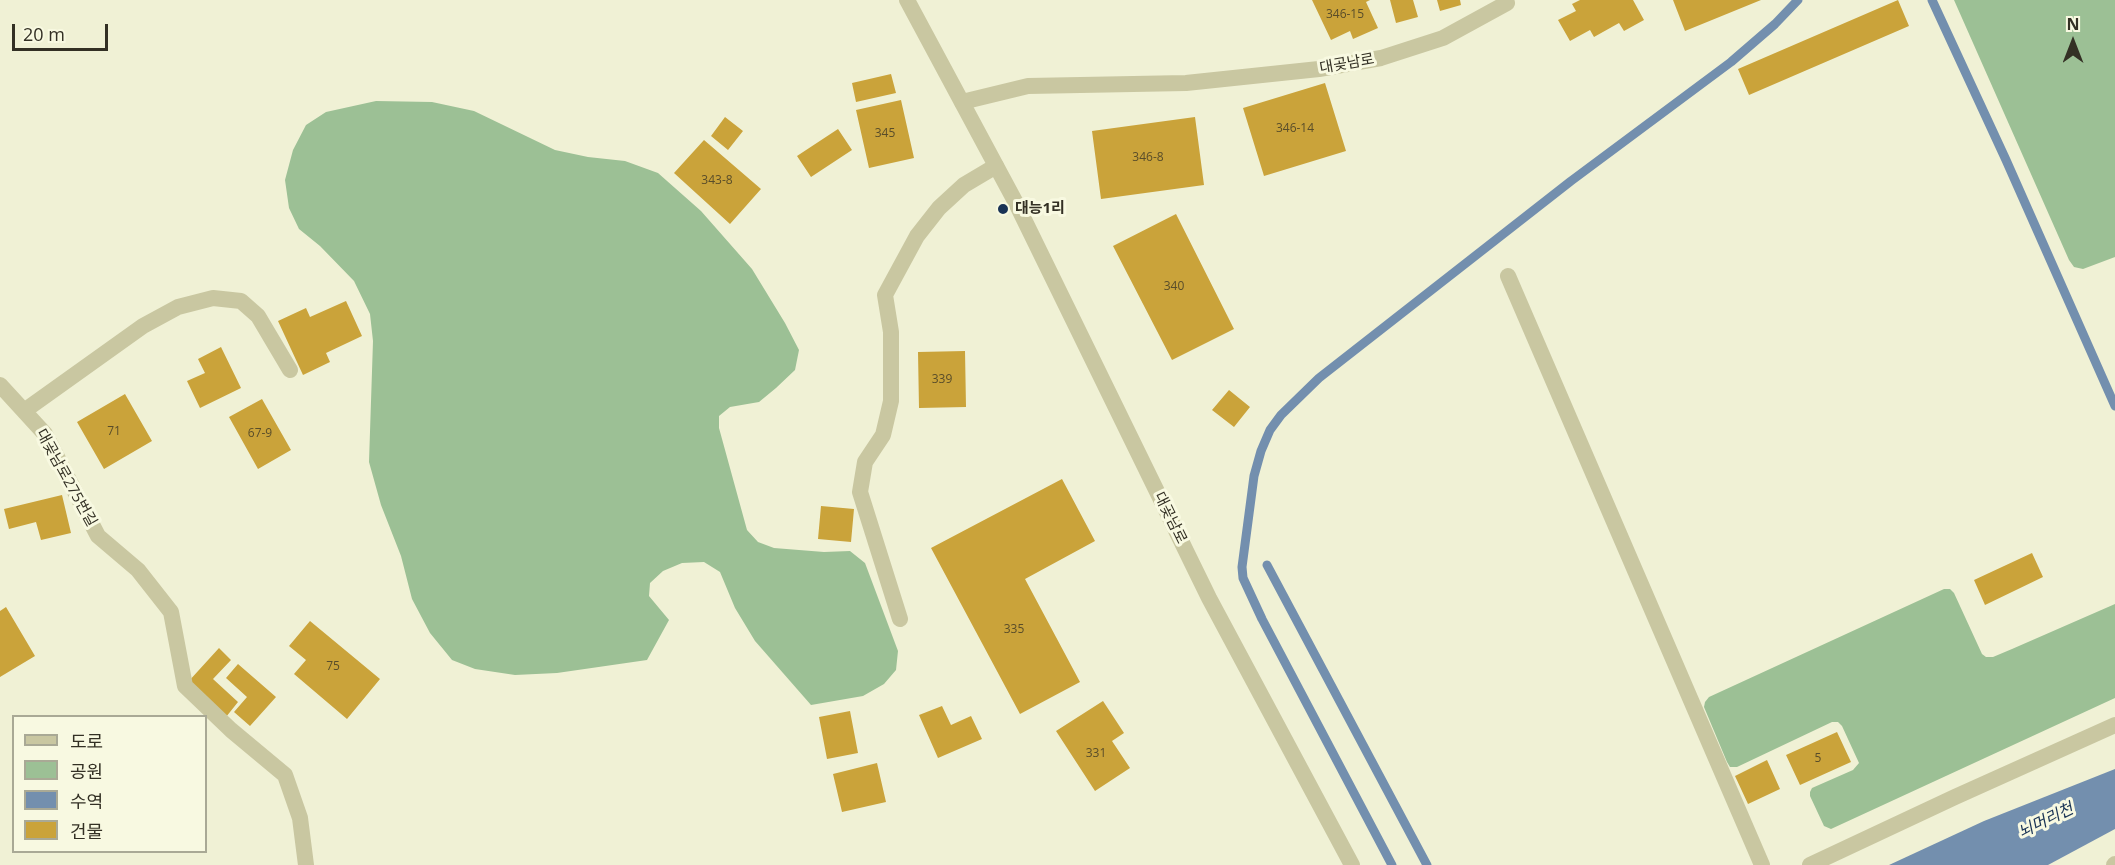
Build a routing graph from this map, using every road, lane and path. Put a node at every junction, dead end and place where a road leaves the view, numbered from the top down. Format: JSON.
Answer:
{"nodes":[{"id":1,"x":908,"y":0,"type":"edge"},
{"id":2,"x":1507,"y":3,"type":"dead end"},
{"id":3,"x":962,"y":102,"type":"junction"},
{"id":4,"x":996,"y":166,"type":"junction"},
{"id":5,"x":1508,"y":276,"type":"dead end"},
{"id":6,"x":290,"y":370,"type":"dead end"},
{"id":7,"x":0,"y":385,"type":"edge"},
{"id":8,"x":24,"y":411,"type":"junction"},
{"id":9,"x":900,"y":619,"type":"dead end"},
{"id":10,"x":2115,"y":725,"type":"edge"},
{"id":11,"x":306,"y":865,"type":"edge"},
{"id":12,"x":1352,"y":865,"type":"edge"},
{"id":13,"x":1762,"y":865,"type":"edge"},
{"id":14,"x":1810,"y":865,"type":"edge"}],
"edges":[{"from":1,"to":3,"type":"street","name":"대곶남로"},
{"from":2,"to":3,"type":"street","name":"대곶남로"},
{"from":3,"to":4,"type":"street","name":"대곶남로"},
{"from":4,"to":9,"type":"street"},
{"from":4,"to":12,"type":"street","name":"대곶남로"},
{"from":5,"to":13,"type":"street"},
{"from":6,"to":8,"type":"street"},
{"from":7,"to":8,"type":"street","name":"대곶남로275번길"},
{"from":8,"to":11,"type":"street","name":"대곶남로275번길"},
{"from":10,"to":14,"type":"street"}]}
